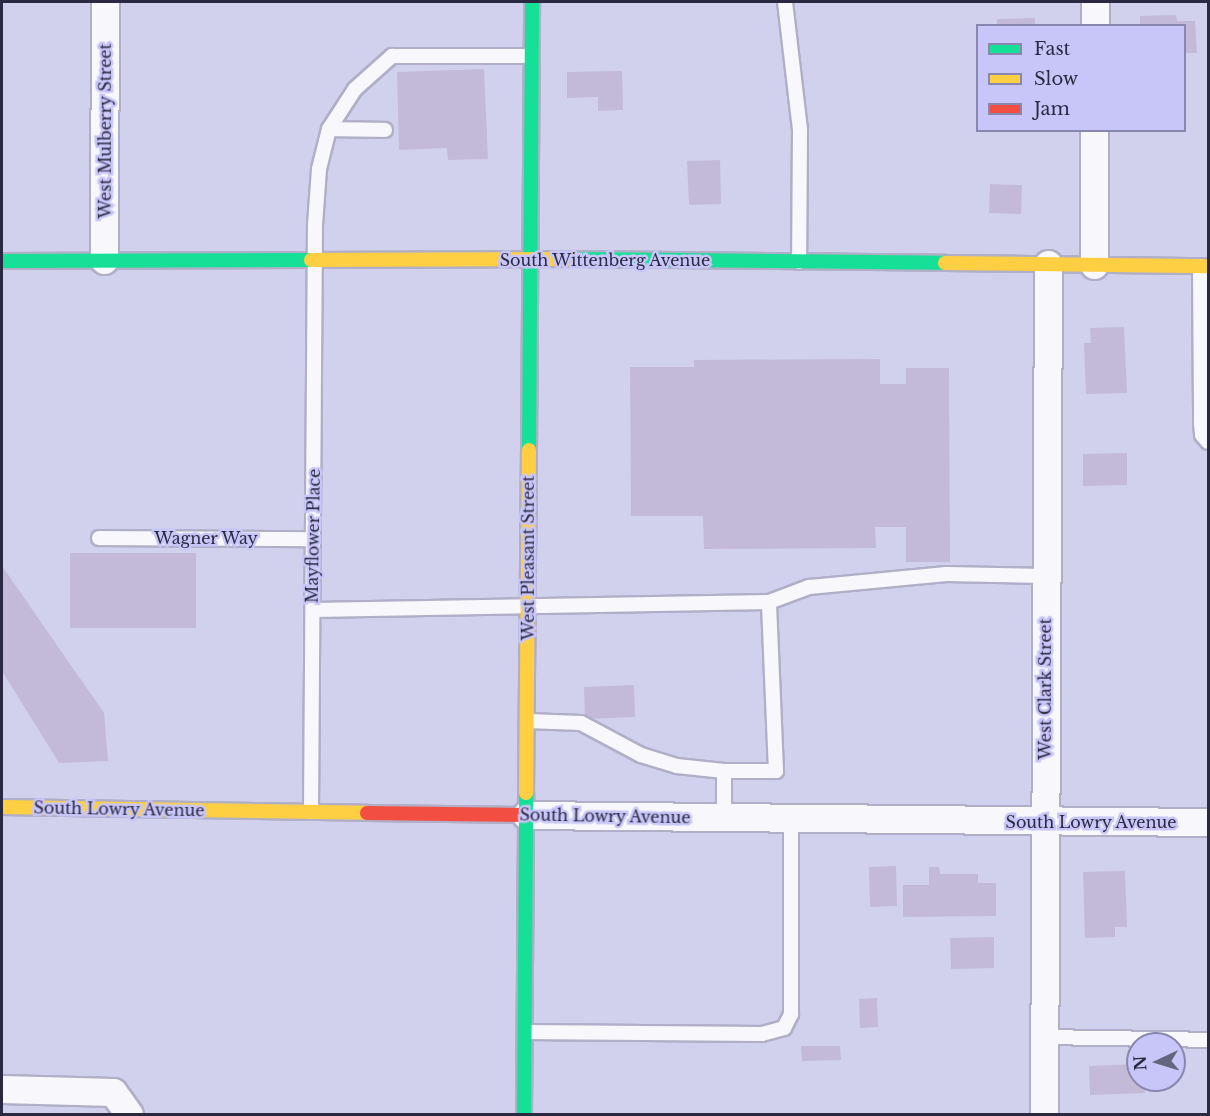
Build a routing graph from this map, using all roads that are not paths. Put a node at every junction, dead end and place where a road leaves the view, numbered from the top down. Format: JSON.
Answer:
{"nodes":[{"id":1,"x":105,"y":2,"type":"edge"},
{"id":2,"x":532,"y":2,"type":"edge"},
{"id":3,"x":785,"y":2,"type":"edge"},
{"id":4,"x":1095,"y":2,"type":"edge"},
{"id":5,"x":1095,"y":24,"type":"edge"},
{"id":6,"x":531,"y":56,"type":"junction"},
{"id":7,"x":329,"y":129,"type":"junction"},
{"id":8,"x":385,"y":130,"type":"dead end"},
{"id":9,"x":1094,"y":132,"type":"edge"},
{"id":10,"x":530,"y":259,"type":"junction"},
{"id":11,"x":104,"y":260,"type":"junction"},
{"id":12,"x":316,"y":260,"type":"junction"},
{"id":13,"x":2,"y":261,"type":"edge"},
{"id":14,"x":799,"y":262,"type":"junction"},
{"id":15,"x":1048,"y":264,"type":"junction"},
{"id":16,"x":1094,"y":265,"type":"junction"},
{"id":17,"x":1204,"y":266,"type":"edge"},
{"id":18,"x":1209,"y":442,"type":"edge"},
{"id":19,"x":99,"y":538,"type":"dead end"},
{"id":20,"x":314,"y":539,"type":"junction"},
{"id":21,"x":1046,"y":576,"type":"junction"},
{"id":22,"x":769,"y":602,"type":"junction"},
{"id":23,"x":528,"y":606,"type":"junction"},
{"id":24,"x":313,"y":610,"type":"junction"},
{"id":25,"x":527,"y":721,"type":"junction"},
{"id":26,"x":724,"y":771,"type":"junction"},
{"id":27,"x":2,"y":807,"type":"edge"},
{"id":28,"x":310,"y":812,"type":"junction"},
{"id":29,"x":526,"y":815,"type":"junction"},
{"id":30,"x":724,"y":818,"type":"junction"},
{"id":31,"x":791,"y":819,"type":"junction"},
{"id":32,"x":1044,"y":821,"type":"junction"},
{"id":33,"x":1209,"y":822,"type":"edge"},
{"id":34,"x":525,"y":1032,"type":"junction"},
{"id":35,"x":1044,"y":1037,"type":"junction"},
{"id":36,"x":1209,"y":1040,"type":"edge"},
{"id":37,"x":2,"y":1089,"type":"edge"},
{"id":38,"x":129,"y":1114,"type":"edge"},
{"id":39,"x":524,"y":1114,"type":"edge"},
{"id":40,"x":1044,"y":1114,"type":"edge"}],
"edges":[{"from":1,"to":11,"type":"street","name":"West Mulberry Street"},
{"from":2,"to":6,"type":"street","name":"West Pleasant Street"},
{"from":3,"to":14,"type":"lane"},
{"from":4,"to":5,"type":"street"},
{"from":6,"to":7,"type":"lane","name":"Mayflower Place"},
{"from":6,"to":10,"type":"street","name":"West Pleasant Street"},
{"from":7,"to":8,"type":"lane"},
{"from":7,"to":12,"type":"lane","name":"Mayflower Place"},
{"from":9,"to":16,"type":"street"},
{"from":10,"to":12,"type":"street","name":"South Wittenberg Avenue"},
{"from":10,"to":14,"type":"street","name":"South Wittenberg Avenue"},
{"from":10,"to":23,"type":"street","name":"West Pleasant Street"},
{"from":11,"to":12,"type":"street","name":"South Wittenberg Avenue"},
{"from":11,"to":13,"type":"street","name":"South Wittenberg Avenue"},
{"from":12,"to":20,"type":"lane","name":"Mayflower Place"},
{"from":14,"to":15,"type":"street","name":"South Wittenberg Avenue"},
{"from":15,"to":16,"type":"street","name":"South Wittenberg Avenue"},
{"from":15,"to":21,"type":"street","name":"West Clark Street"},
{"from":16,"to":17,"type":"street","name":"South Wittenberg Avenue"},
{"from":17,"to":18,"type":"lane"},
{"from":19,"to":20,"type":"lane","name":"Wagner Way"},
{"from":20,"to":24,"type":"lane","name":"Mayflower Place"},
{"from":21,"to":22,"type":"lane"},
{"from":21,"to":32,"type":"street","name":"West Clark Street"},
{"from":22,"to":23,"type":"lane"},
{"from":22,"to":26,"type":"lane"},
{"from":23,"to":24,"type":"lane"},
{"from":23,"to":25,"type":"street","name":"West Pleasant Street"},
{"from":24,"to":28,"type":"lane","name":"Mayflower Place"},
{"from":25,"to":26,"type":"lane"},
{"from":25,"to":29,"type":"street","name":"West Pleasant Street"},
{"from":26,"to":30,"type":"lane"},
{"from":27,"to":28,"type":"street","name":"South Lowry Avenue"},
{"from":28,"to":29,"type":"street","name":"South Lowry Avenue"},
{"from":29,"to":30,"type":"street","name":"South Lowry Avenue"},
{"from":29,"to":34,"type":"street","name":"West Pleasant Street"},
{"from":30,"to":31,"type":"street","name":"South Lowry Avenue"},
{"from":31,"to":32,"type":"street","name":"South Lowry Avenue"},
{"from":31,"to":34,"type":"lane"},
{"from":32,"to":33,"type":"street","name":"South Lowry Avenue"},
{"from":32,"to":35,"type":"street","name":"West Clark Street"},
{"from":34,"to":39,"type":"street","name":"West Pleasant Street"},
{"from":35,"to":36,"type":"lane"},
{"from":35,"to":40,"type":"street","name":"West Clark Street"},
{"from":37,"to":38,"type":"street"}]}
